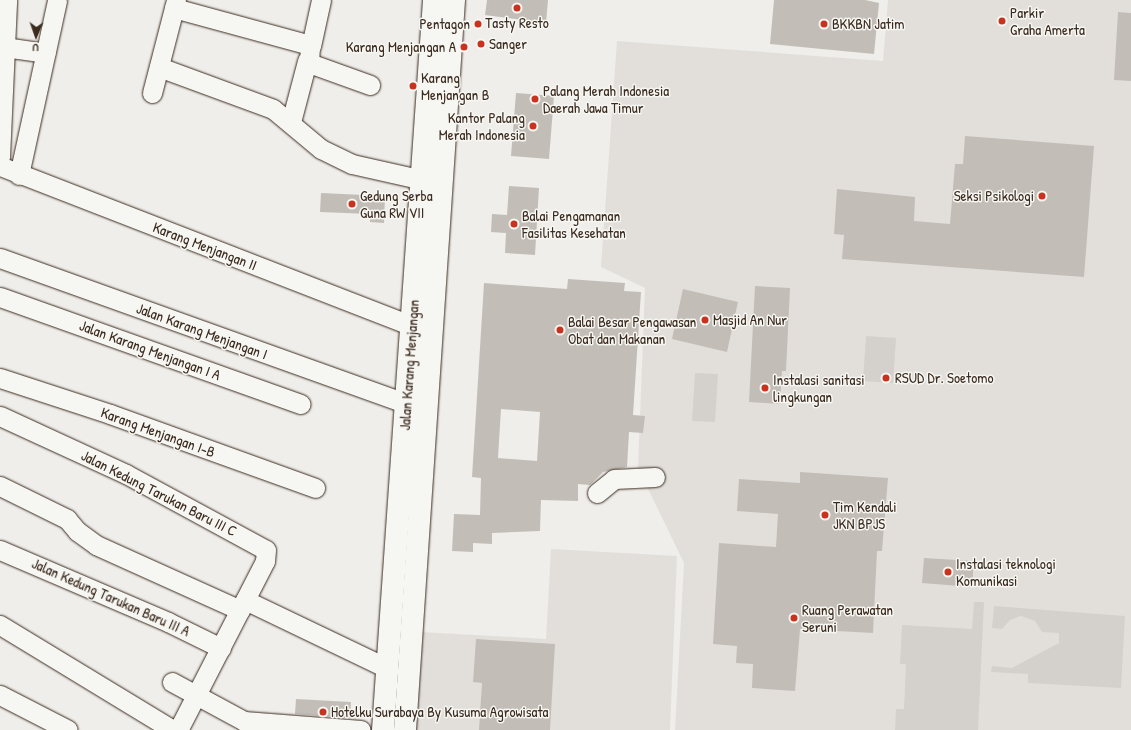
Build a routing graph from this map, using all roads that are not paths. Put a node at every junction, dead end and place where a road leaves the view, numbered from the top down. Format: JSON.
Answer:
{"nodes":[{"id":1,"x":7,"y":0,"type":"edge"},
{"id":2,"x":57,"y":0,"type":"edge"},
{"id":3,"x":321,"y":0,"type":"edge"},
{"id":4,"x":434,"y":0,"type":"edge"},
{"id":5,"x":454,"y":0,"type":"edge"},
{"id":6,"x":175,"y":4,"type":"edge"},
{"id":7,"x":4,"y":47,"type":"junction"},
{"id":8,"x":46,"y":53,"type":"junction"},
{"id":9,"x":309,"y":54,"type":"junction"},
{"id":10,"x":159,"y":67,"type":"junction"},
{"id":11,"x":370,"y":85,"type":"dead end"},
{"id":12,"x":152,"y":93,"type":"dead end"},
{"id":13,"x":290,"y":122,"type":"junction"},
{"id":14,"x":0,"y":157,"type":"edge"},
{"id":15,"x":0,"y":166,"type":"edge"},
{"id":16,"x":20,"y":175,"type":"junction"},
{"id":17,"x":423,"y":180,"type":"junction"},
{"id":18,"x":0,"y":258,"type":"edge"},
{"id":19,"x":426,"y":272,"type":"junction"},
{"id":20,"x":0,"y":297,"type":"edge"},
{"id":21,"x":410,"y":324,"type":"junction"},
{"id":22,"x":0,"y":378,"type":"edge"},
{"id":23,"x":405,"y":403,"type":"junction"},
{"id":24,"x":300,"y":404,"type":"dead end"},
{"id":25,"x":0,"y":416,"type":"edge"},
{"id":26,"x":655,"y":477,"type":"dead end"},
{"id":27,"x":0,"y":486,"type":"edge"},
{"id":28,"x":315,"y":488,"type":"dead end"},
{"id":29,"x":597,"y":493,"type":"dead end"},
{"id":30,"x":0,"y":550,"type":"edge"},
{"id":31,"x":242,"y":605,"type":"junction"},
{"id":32,"x":0,"y":625,"type":"edge"},
{"id":33,"x":221,"y":648,"type":"junction"},
{"id":34,"x":387,"y":668,"type":"junction"},
{"id":35,"x":172,"y":682,"type":"dead end"},
{"id":36,"x":0,"y":694,"type":"edge"},
{"id":37,"x":195,"y":697,"type":"junction"},
{"id":38,"x":242,"y":726,"type":"edge"},
{"id":39,"x":68,"y":730,"type":"edge"},
{"id":40,"x":173,"y":730,"type":"edge"},
{"id":41,"x":178,"y":730,"type":"edge"},
{"id":42,"x":361,"y":730,"type":"edge"},
{"id":43,"x":383,"y":730,"type":"edge"},
{"id":44,"x":405,"y":730,"type":"edge"}],
"edges":[{"from":1,"to":7,"type":"street"},
{"from":2,"to":8,"type":"street"},
{"from":3,"to":9,"type":"street"},
{"from":4,"to":17,"type":"main road","name":"Jalan Karang Menjangan"},
{"from":5,"to":19,"type":"main road","name":"Jalan Karang Menjangan"},
{"from":6,"to":9,"type":"street"},
{"from":6,"to":10,"type":"street"},
{"from":7,"to":8,"type":"street"},
{"from":7,"to":14,"type":"street"},
{"from":8,"to":16,"type":"street"},
{"from":9,"to":11,"type":"street"},
{"from":9,"to":13,"type":"street"},
{"from":10,"to":12,"type":"street"},
{"from":10,"to":13,"type":"street"},
{"from":13,"to":17,"type":"street"},
{"from":15,"to":16,"type":"street","name":"Karang Menjangan II"},
{"from":16,"to":21,"type":"street","name":"Karang Menjangan II"},
{"from":17,"to":19,"type":"main road","name":"Jalan Karang Menjangan"},
{"from":18,"to":23,"type":"street","name":"Jalan Karang Menjangan I"},
{"from":19,"to":21,"type":"main road","name":"Jalan Karang Menjangan"},
{"from":19,"to":44,"type":"main road","name":"Jalan Karang Menjangan"},
{"from":20,"to":24,"type":"street","name":"Jalan Karang Menjangan I A"},
{"from":21,"to":23,"type":"main road","name":"Jalan Karang Menjangan"},
{"from":22,"to":28,"type":"street","name":"Karang Menjangan I-B"},
{"from":23,"to":34,"type":"main road","name":"Jalan Karang Menjangan"},
{"from":25,"to":31,"type":"street","name":"Jalan Kedung Tarukan Baru III C"},
{"from":26,"to":29,"type":"street"},
{"from":27,"to":31,"type":"street"},
{"from":30,"to":33,"type":"street","name":"Jalan Kedung Tarukan Baru III A"},
{"from":31,"to":33,"type":"street"},
{"from":31,"to":34,"type":"street"},
{"from":32,"to":40,"type":"street"},
{"from":33,"to":37,"type":"street"},
{"from":34,"to":43,"type":"main road","name":"Jalan Karang Menjangan"},
{"from":35,"to":37,"type":"street"},
{"from":36,"to":39,"type":"street"},
{"from":37,"to":38,"type":"street"},
{"from":37,"to":41,"type":"street"},
{"from":38,"to":42,"type":"street"}]}
